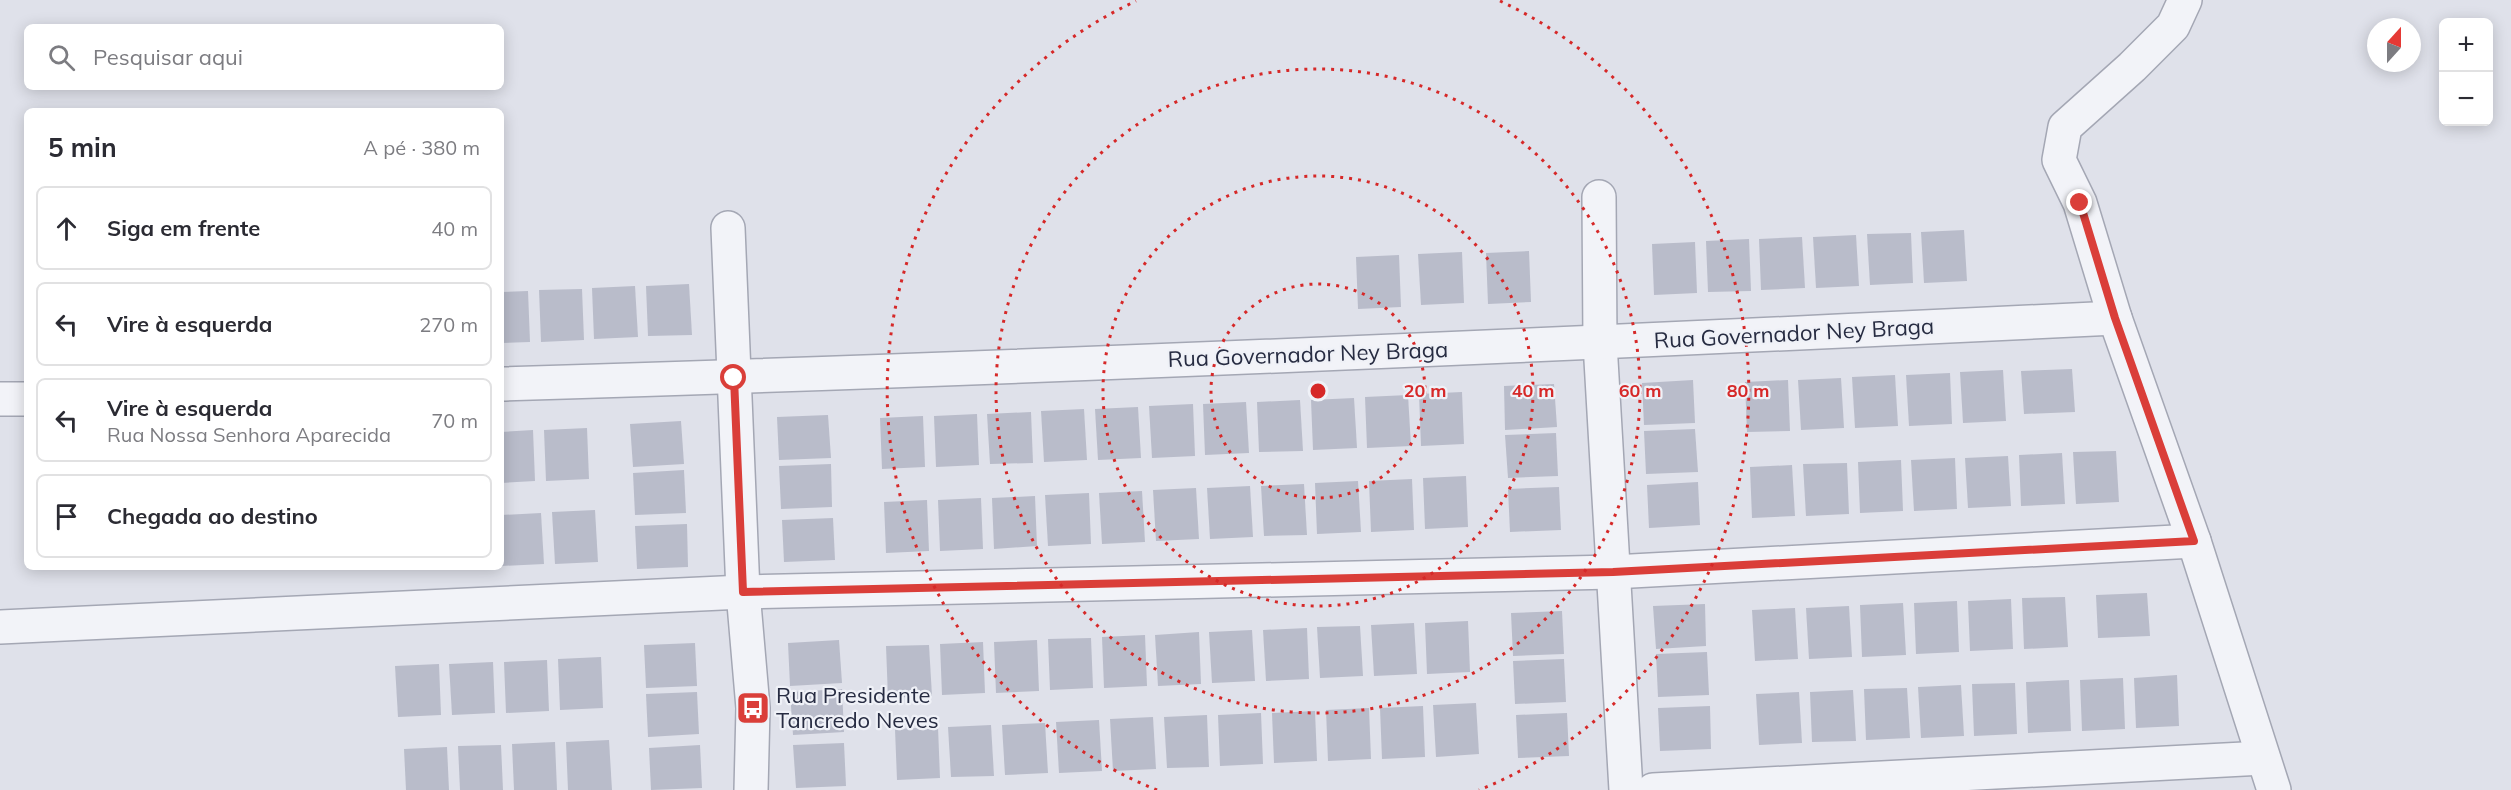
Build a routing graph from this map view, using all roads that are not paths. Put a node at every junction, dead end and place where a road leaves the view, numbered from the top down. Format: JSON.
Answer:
{"nodes":[{"id":1,"x":2185,"y":0,"type":"edge"},
{"id":2,"x":1599,"y":197,"type":"dead end"},
{"id":3,"x":728,"y":228,"type":"dead end"},
{"id":4,"x":2115,"y":318,"type":"junction"},
{"id":5,"x":1600,"y":343,"type":"junction"},
{"id":6,"x":734,"y":378,"type":"junction"},
{"id":7,"x":504,"y":384,"type":"edge"},
{"id":8,"x":0,"y":399,"type":"edge"},
{"id":9,"x":24,"y":399,"type":"edge"},
{"id":10,"x":2194,"y":541,"type":"junction"},
{"id":11,"x":1613,"y":572,"type":"junction"},
{"id":12,"x":743,"y":592,"type":"junction"},
{"id":13,"x":0,"y":627,"type":"edge"},
{"id":14,"x":2263,"y":758,"type":"junction"},
{"id":15,"x":751,"y":790,"type":"edge"},
{"id":16,"x":1626,"y":790,"type":"edge"},
{"id":17,"x":1653,"y":790,"type":"edge"},
{"id":18,"x":2274,"y":790,"type":"edge"}],
"edges":[{"from":1,"to":4,"type":"street"},
{"from":2,"to":5,"type":"street"},
{"from":3,"to":6,"type":"street"},
{"from":4,"to":5,"type":"street","name":"Rua Governador Ney Braga"},
{"from":4,"to":10,"type":"street"},
{"from":5,"to":6,"type":"street","name":"Rua Governador Ney Braga"},
{"from":5,"to":11,"type":"street"},
{"from":6,"to":7,"type":"street","name":"Rua Governador Ney Braga"},
{"from":6,"to":12,"type":"street"},
{"from":8,"to":9,"type":"street"},
{"from":10,"to":11,"type":"street"},
{"from":10,"to":14,"type":"street"},
{"from":11,"to":12,"type":"street"},
{"from":11,"to":16,"type":"street"},
{"from":12,"to":13,"type":"street"},
{"from":12,"to":15,"type":"street"},
{"from":14,"to":17,"type":"street"},
{"from":14,"to":18,"type":"street"}]}
